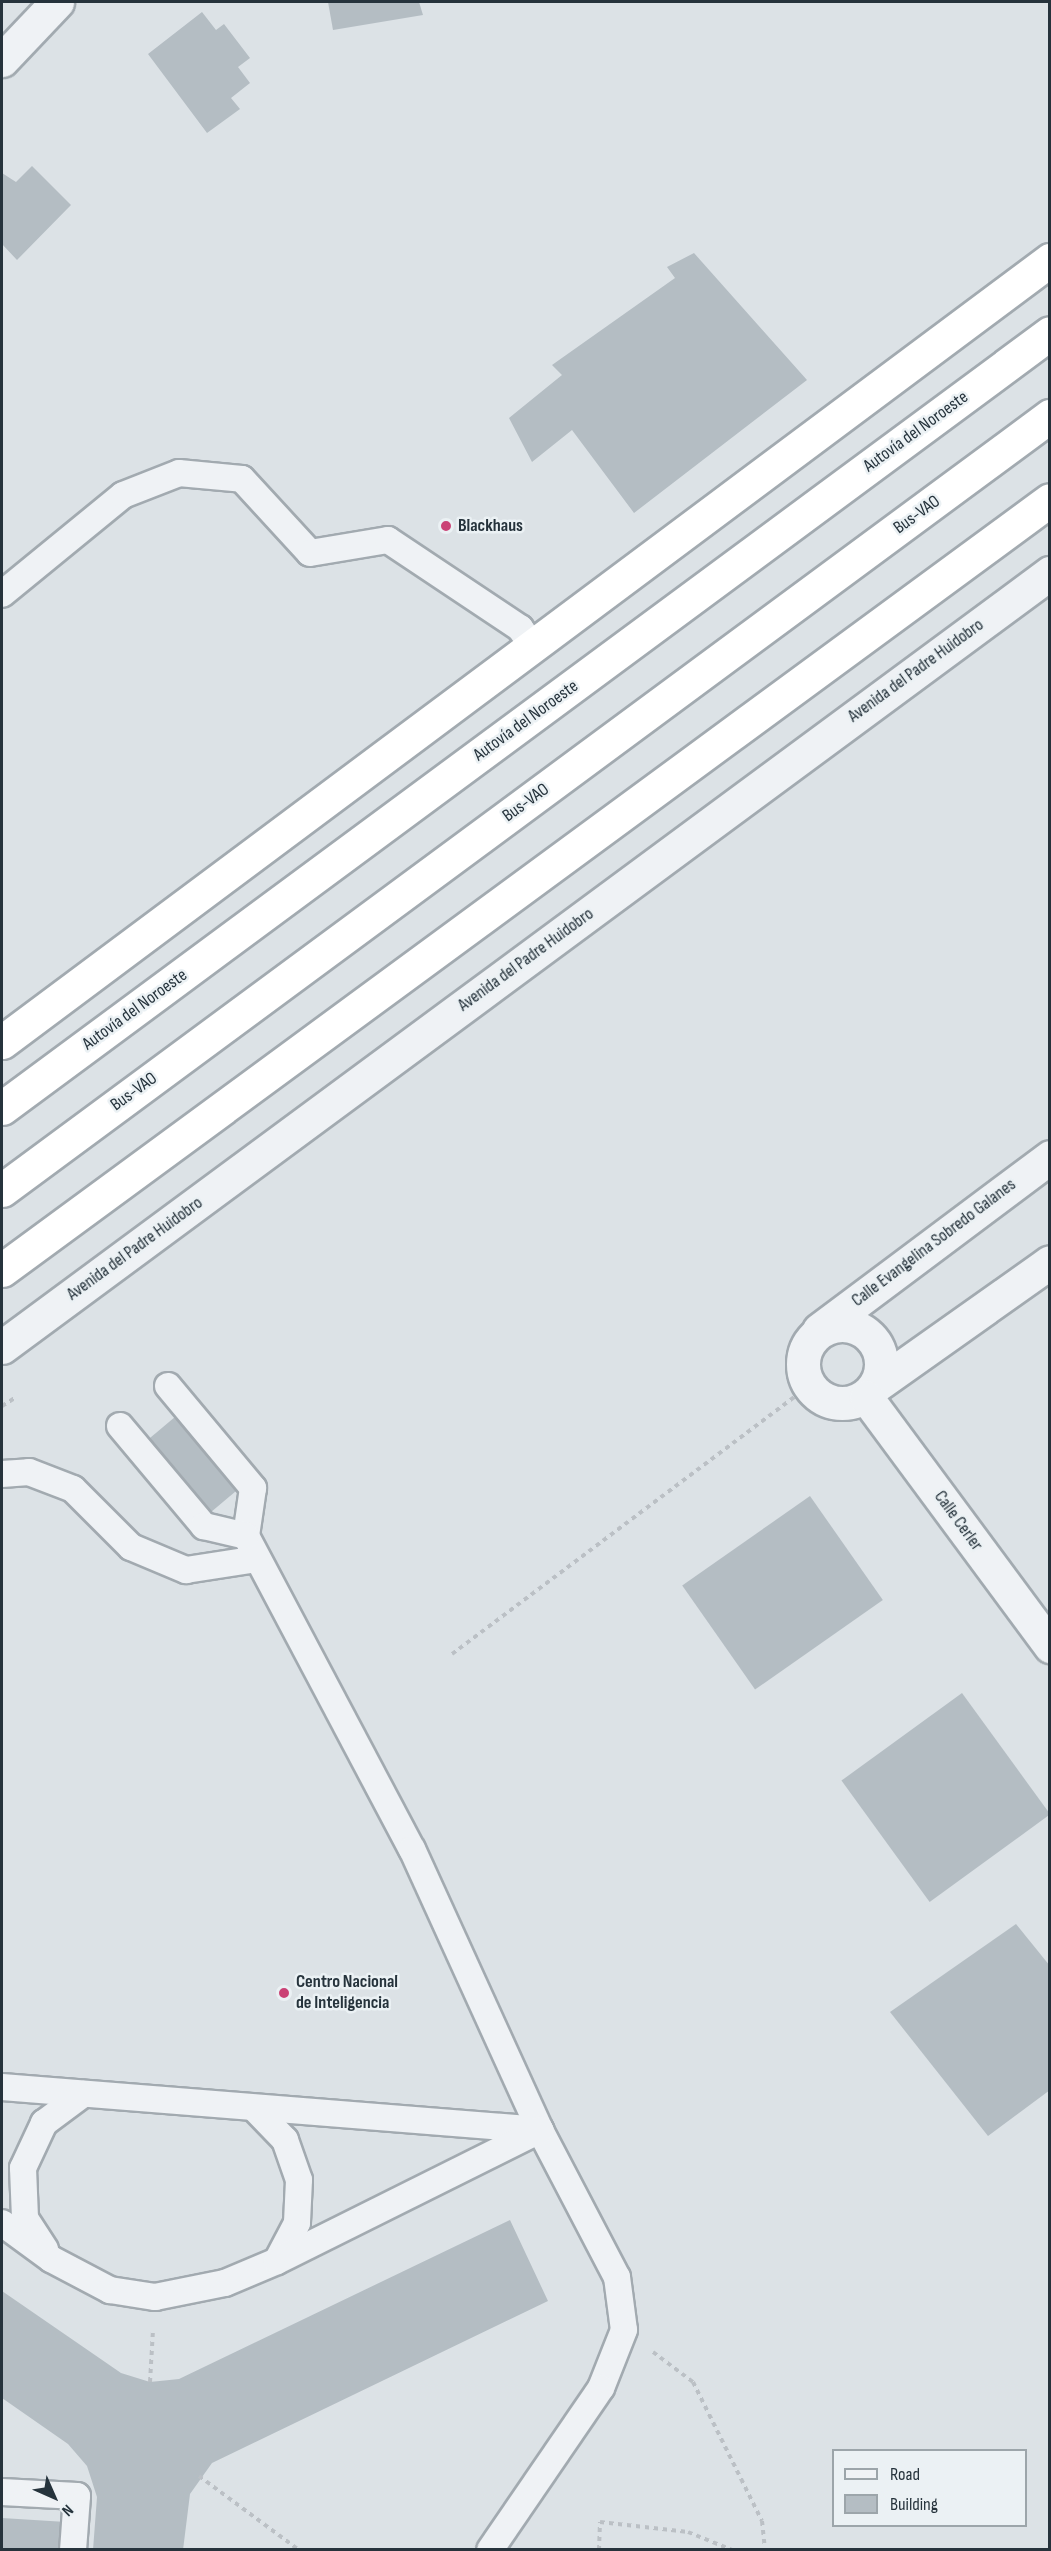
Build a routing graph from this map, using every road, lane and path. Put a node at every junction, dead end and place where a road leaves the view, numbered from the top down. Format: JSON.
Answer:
{"nodes":[{"id":1,"x":57,"y":2,"type":"edge"},
{"id":2,"x":2,"y":60,"type":"edge"},
{"id":3,"x":1050,"y":260,"type":"edge"},
{"id":4,"x":1050,"y":333,"type":"edge"},
{"id":5,"x":1050,"y":416,"type":"edge"},
{"id":6,"x":1050,"y":500,"type":"edge"},
{"id":7,"x":1050,"y":573,"type":"edge"},
{"id":8,"x":2,"y":594,"type":"edge"},
{"id":9,"x":532,"y":645,"type":"junction"},
{"id":10,"x":2,"y":1042,"type":"edge"},
{"id":11,"x":2,"y":1108,"type":"edge"},
{"id":12,"x":1050,"y":1157,"type":"edge"},
{"id":13,"x":2,"y":1190,"type":"edge"},
{"id":14,"x":1050,"y":1262,"type":"edge"},
{"id":15,"x":2,"y":1270,"type":"edge"},
{"id":16,"x":819,"y":1330,"type":"junction"},
{"id":17,"x":2,"y":1347,"type":"edge"},
{"id":18,"x":168,"y":1386,"type":"dead end"},
{"id":19,"x":807,"y":1387,"type":"junction"},
{"id":20,"x":870,"y":1391,"type":"junction"},
{"id":21,"x":15,"y":1398,"type":"dead end"},
{"id":22,"x":2,"y":1406,"type":"edge"},
{"id":23,"x":120,"y":1426,"type":"dead end"},
{"id":24,"x":2,"y":1474,"type":"edge"},
{"id":25,"x":246,"y":1536,"type":"junction"},
{"id":26,"x":257,"y":1559,"type":"junction"},
{"id":27,"x":1050,"y":1646,"type":"edge"},
{"id":28,"x":452,"y":1654,"type":"dead end"},
{"id":29,"x":2,"y":2087,"type":"edge"},
{"id":30,"x":83,"y":2094,"type":"junction"},
{"id":31,"x":255,"y":2109,"type":"junction"},
{"id":32,"x":540,"y":2130,"type":"junction"},
{"id":33,"x":2,"y":2223,"type":"edge"},
{"id":34,"x":51,"y":2259,"type":"junction"},
{"id":35,"x":277,"y":2261,"type":"junction"},
{"id":36,"x":624,"y":2330,"type":"junction"},
{"id":37,"x":152,"y":2337,"type":"dead end"},
{"id":38,"x":150,"y":2382,"type":"dead end"},
{"id":39,"x":200,"y":2476,"type":"dead end"},
{"id":40,"x":2,"y":2492,"type":"edge"},
{"id":41,"x":73,"y":2550,"type":"edge"},
{"id":42,"x":299,"y":2550,"type":"edge"},
{"id":43,"x":490,"y":2550,"type":"edge"},
{"id":44,"x":599,"y":2550,"type":"edge"},
{"id":45,"x":732,"y":2550,"type":"edge"},
{"id":46,"x":765,"y":2550,"type":"edge"}],
"edges":[{"from":1,"to":2,"type":"street"},
{"from":3,"to":9,"type":"highway"},
{"from":4,"to":11,"type":"highway","name":"Autovía del Noroeste"},
{"from":5,"to":13,"type":"highway","name":"Bus-VAO"},
{"from":6,"to":15,"type":"highway"},
{"from":7,"to":17,"type":"street","name":"Avenida del Padre Huidobro"},
{"from":8,"to":9,"type":"lane"},
{"from":9,"to":10,"type":"highway"},
{"from":12,"to":16,"type":"street","name":"Calle Evangelina Sobredo Galanes"},
{"from":14,"to":20,"type":"street"},
{"from":16,"to":19,"type":"street"},
{"from":16,"to":20,"type":"street"},
{"from":18,"to":25,"type":"lane"},
{"from":19,"to":20,"type":"street"},
{"from":19,"to":28,"type":"path"},
{"from":20,"to":27,"type":"street","name":"Calle Cerler"},
{"from":21,"to":22,"type":"path"},
{"from":23,"to":25,"type":"lane"},
{"from":24,"to":26,"type":"lane"},
{"from":25,"to":26,"type":"lane"},
{"from":26,"to":32,"type":"lane"},
{"from":29,"to":30,"type":"lane"},
{"from":30,"to":31,"type":"lane"},
{"from":30,"to":34,"type":"lane"},
{"from":31,"to":32,"type":"lane"},
{"from":31,"to":35,"type":"lane"},
{"from":32,"to":35,"type":"lane"},
{"from":32,"to":36,"type":"lane"},
{"from":33,"to":34,"type":"lane"},
{"from":34,"to":35,"type":"lane"},
{"from":36,"to":43,"type":"lane"},
{"from":36,"to":46,"type":"path"},
{"from":37,"to":38,"type":"path"},
{"from":39,"to":42,"type":"path"},
{"from":40,"to":41,"type":"lane"},
{"from":44,"to":45,"type":"path"}]}
